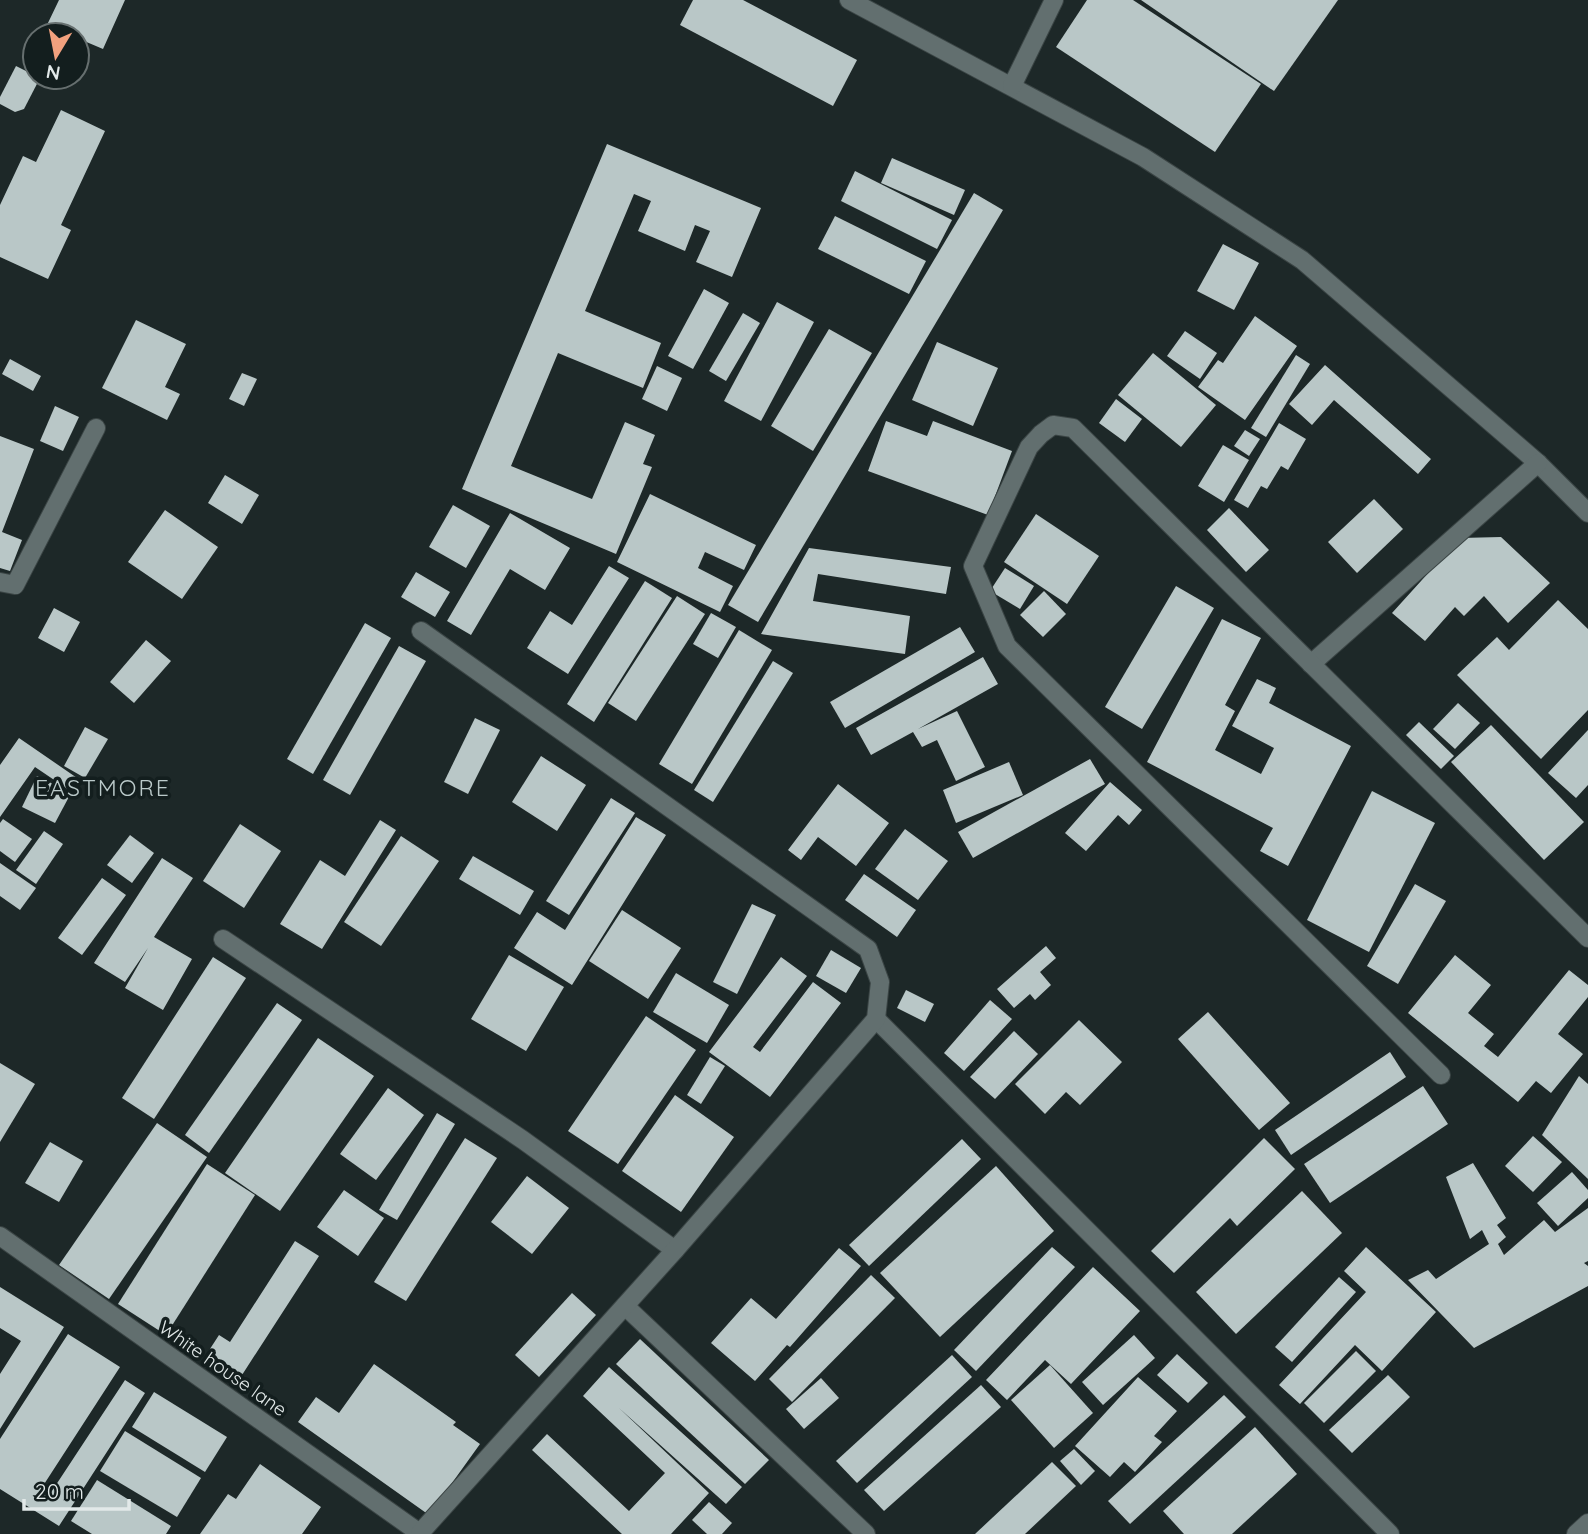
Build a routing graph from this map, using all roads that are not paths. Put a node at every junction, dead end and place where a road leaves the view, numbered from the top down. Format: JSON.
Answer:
{"nodes":[{"id":1,"x":849,"y":0,"type":"edge"},
{"id":2,"x":1054,"y":0,"type":"edge"},
{"id":3,"x":1012,"y":86,"type":"junction"},
{"id":4,"x":96,"y":428,"type":"dead end"},
{"id":5,"x":1538,"y":463,"type":"junction"},
{"id":6,"x":1588,"y":513,"type":"edge"},
{"id":7,"x":0,"y":582,"type":"edge"},
{"id":8,"x":421,"y":631,"type":"dead end"},
{"id":9,"x":1311,"y":664,"type":"junction"},
{"id":10,"x":1588,"y":938,"type":"edge"},
{"id":11,"x":223,"y":939,"type":"dead end"},
{"id":12,"x":876,"y":1019,"type":"junction"},
{"id":13,"x":1441,"y":1075,"type":"dead end"},
{"id":14,"x":0,"y":1236,"type":"edge"},
{"id":15,"x":675,"y":1250,"type":"junction"},
{"id":16,"x":625,"y":1306,"type":"junction"},
{"id":17,"x":1588,"y":1523,"type":"edge"},
{"id":18,"x":421,"y":1534,"type":"edge"},
{"id":19,"x":866,"y":1534,"type":"edge"},
{"id":20,"x":1390,"y":1534,"type":"edge"},
{"id":21,"x":1576,"y":1534,"type":"edge"}],
"edges":[{"from":1,"to":3,"type":"street"},
{"from":2,"to":3,"type":"street"},
{"from":3,"to":5,"type":"street"},
{"from":4,"to":7,"type":"street"},
{"from":5,"to":6,"type":"street"},
{"from":5,"to":9,"type":"street"},
{"from":8,"to":12,"type":"street"},
{"from":9,"to":10,"type":"street"},
{"from":9,"to":13,"type":"street"},
{"from":11,"to":15,"type":"street"},
{"from":12,"to":15,"type":"street"},
{"from":12,"to":20,"type":"street"},
{"from":14,"to":18,"type":"street","name":"White house lane"},
{"from":15,"to":16,"type":"street"},
{"from":16,"to":18,"type":"street"},
{"from":16,"to":19,"type":"street"},
{"from":17,"to":21,"type":"street"}]}
